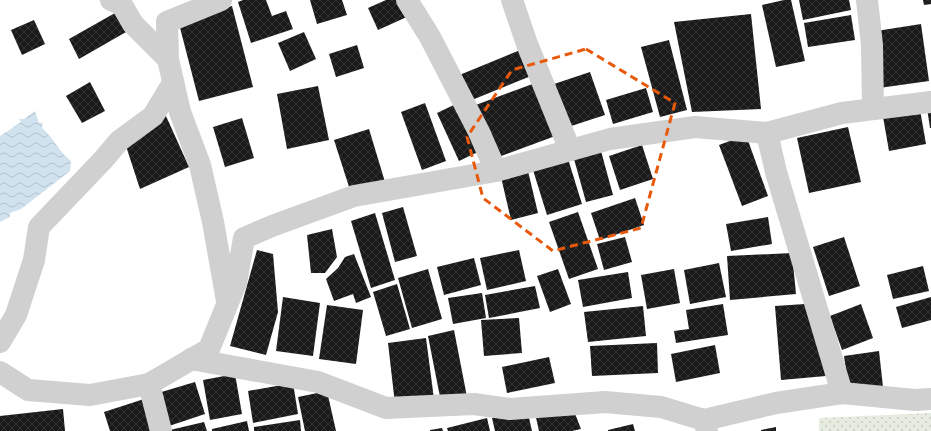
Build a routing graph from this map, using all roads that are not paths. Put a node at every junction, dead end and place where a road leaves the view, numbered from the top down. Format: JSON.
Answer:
{"nodes":[{"id":1,"x":111,"y":0,"type":"edge"},
{"id":2,"x":221,"y":0,"type":"edge"},
{"id":3,"x":407,"y":0,"type":"edge"},
{"id":4,"x":512,"y":0,"type":"edge"},
{"id":5,"x":868,"y":0,"type":"edge"},
{"id":6,"x":168,"y":60,"type":"junction"},
{"id":7,"x":173,"y":83,"type":"junction"},
{"id":8,"x":931,"y":102,"type":"edge"},
{"id":9,"x":873,"y":109,"type":"junction"},
{"id":10,"x":767,"y":133,"type":"junction"},
{"id":11,"x":570,"y":150,"type":"junction"},
{"id":12,"x":496,"y":170,"type":"junction"},
{"id":13,"x":227,"y":305,"type":"junction"},
{"id":14,"x":0,"y":342,"type":"edge"},
{"id":15,"x":191,"y":359,"type":"junction"},
{"id":16,"x":0,"y":372,"type":"edge"},
{"id":17,"x":149,"y":384,"type":"junction"},
{"id":18,"x":842,"y":393,"type":"junction"},
{"id":19,"x":931,"y":399,"type":"edge"},
{"id":20,"x":705,"y":425,"type":"edge"},
{"id":21,"x":161,"y":431,"type":"edge"}],
"edges":[{"from":1,"to":6,"type":"street"},
{"from":2,"to":6,"type":"street"},
{"from":3,"to":12,"type":"street"},
{"from":4,"to":11,"type":"street"},
{"from":5,"to":9,"type":"street"},
{"from":6,"to":7,"type":"street"},
{"from":7,"to":13,"type":"street"},
{"from":7,"to":14,"type":"street"},
{"from":8,"to":9,"type":"street"},
{"from":9,"to":10,"type":"street"},
{"from":10,"to":11,"type":"street"},
{"from":10,"to":18,"type":"street"},
{"from":11,"to":12,"type":"street"},
{"from":12,"to":13,"type":"street"},
{"from":13,"to":15,"type":"street"},
{"from":15,"to":17,"type":"street"},
{"from":15,"to":20,"type":"street"},
{"from":16,"to":17,"type":"street"},
{"from":17,"to":21,"type":"street"},
{"from":18,"to":19,"type":"street"},
{"from":18,"to":20,"type":"street"}]}
